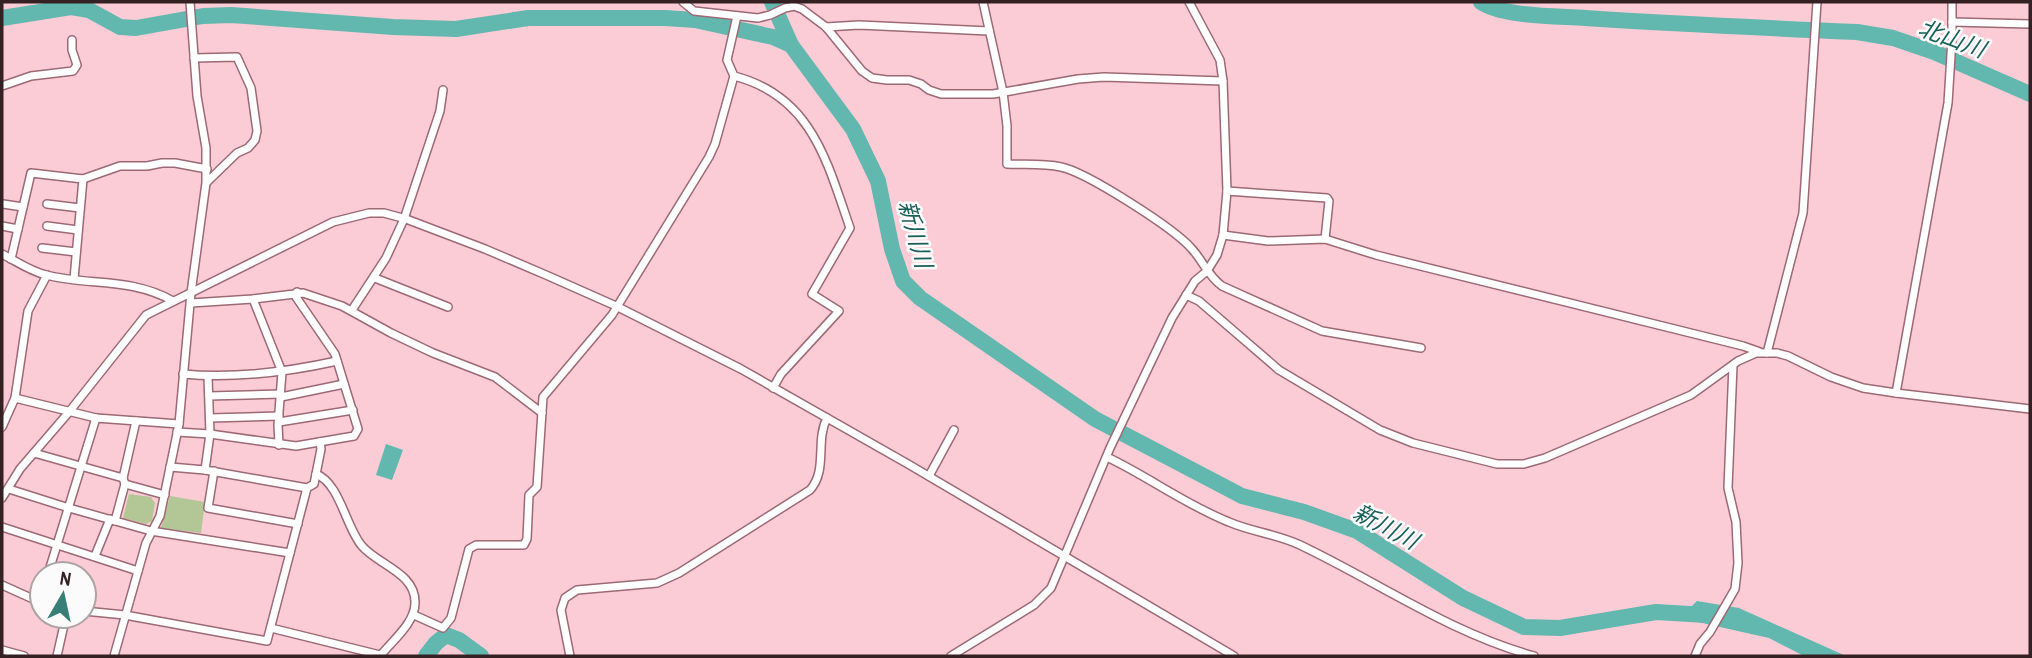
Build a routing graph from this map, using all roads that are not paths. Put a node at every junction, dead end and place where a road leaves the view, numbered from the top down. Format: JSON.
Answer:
{"nodes":[{"id":1,"x":190,"y":2,"type":"edge"},
{"id":2,"x":683,"y":2,"type":"edge"},
{"id":3,"x":983,"y":2,"type":"edge"},
{"id":4,"x":1189,"y":2,"type":"edge"},
{"id":5,"x":1952,"y":2,"type":"edge"},
{"id":6,"x":1817,"y":6,"type":"edge"},
{"id":7,"x":736,"y":18,"type":"junction"},
{"id":8,"x":1952,"y":22,"type":"junction"},
{"id":9,"x":2030,"y":23,"type":"edge"},
{"id":10,"x":826,"y":27,"type":"junction"},
{"id":11,"x":989,"y":31,"type":"junction"},
{"id":12,"x":72,"y":40,"type":"dead end"},
{"id":13,"x":194,"y":58,"type":"junction"},
{"id":14,"x":734,"y":76,"type":"junction"},
{"id":15,"x":1223,"y":81,"type":"junction"},
{"id":16,"x":2,"y":86,"type":"edge"},
{"id":17,"x":443,"y":90,"type":"dead end"},
{"id":18,"x":1003,"y":92,"type":"junction"},
{"id":19,"x":207,"y":169,"type":"junction"},
{"id":20,"x":83,"y":179,"type":"junction"},
{"id":21,"x":206,"y":183,"type":"junction"},
{"id":22,"x":1227,"y":191,"type":"junction"},
{"id":23,"x":3,"y":204,"type":"edge"},
{"id":24,"x":47,"y":204,"type":"dead end"},
{"id":25,"x":23,"y":207,"type":"junction"},
{"id":26,"x":80,"y":208,"type":"junction"},
{"id":27,"x":404,"y":219,"type":"junction"},
{"id":28,"x":2,"y":226,"type":"edge"},
{"id":29,"x":47,"y":226,"type":"dead end"},
{"id":30,"x":18,"y":229,"type":"junction"},
{"id":31,"x":78,"y":230,"type":"junction"},
{"id":32,"x":1223,"y":235,"type":"junction"},
{"id":33,"x":1325,"y":239,"type":"junction"},
{"id":34,"x":42,"y":248,"type":"dead end"},
{"id":35,"x":76,"y":252,"type":"junction"},
{"id":36,"x":2,"y":254,"type":"edge"},
{"id":37,"x":11,"y":259,"type":"junction"},
{"id":38,"x":1207,"y":271,"type":"junction"},
{"id":39,"x":47,"y":275,"type":"junction"},
{"id":40,"x":374,"y":278,"type":"junction"},
{"id":41,"x":74,"y":279,"type":"junction"},
{"id":42,"x":297,"y":292,"type":"junction"},
{"id":43,"x":191,"y":293,"type":"junction"},
{"id":44,"x":1186,"y":295,"type":"junction"},
{"id":45,"x":253,"y":299,"type":"junction"},
{"id":46,"x":173,"y":301,"type":"junction"},
{"id":47,"x":191,"y":303,"type":"junction"},
{"id":48,"x":616,"y":306,"type":"junction"},
{"id":49,"x":448,"y":307,"type":"dead end"},
{"id":50,"x":352,"y":310,"type":"junction"},
{"id":51,"x":1421,"y":348,"type":"dead end"},
{"id":52,"x":1764,"y":353,"type":"junction"},
{"id":53,"x":337,"y":361,"type":"junction"},
{"id":54,"x":1733,"y":365,"type":"junction"},
{"id":55,"x":282,"y":372,"type":"junction"},
{"id":56,"x":183,"y":374,"type":"junction"},
{"id":57,"x":208,"y":377,"type":"junction"},
{"id":58,"x":344,"y":384,"type":"junction"},
{"id":59,"x":773,"y":388,"type":"junction"},
{"id":60,"x":1896,"y":393,"type":"junction"},
{"id":61,"x":281,"y":395,"type":"junction"},
{"id":62,"x":209,"y":396,"type":"junction"},
{"id":63,"x":15,"y":398,"type":"junction"},
{"id":64,"x":2030,"y":408,"type":"edge"},
{"id":65,"x":353,"y":410,"type":"junction"},
{"id":66,"x":69,"y":412,"type":"junction"},
{"id":67,"x":542,"y":413,"type":"junction"},
{"id":68,"x":96,"y":418,"type":"junction"},
{"id":69,"x":210,"y":418,"type":"junction"},
{"id":70,"x":827,"y":418,"type":"junction"},
{"id":71,"x":279,"y":419,"type":"junction"},
{"id":72,"x":136,"y":421,"type":"junction"},
{"id":73,"x":2,"y":427,"type":"edge"},
{"id":74,"x":178,"y":428,"type":"junction"},
{"id":75,"x":954,"y":430,"type":"dead end"},
{"id":76,"x":210,"y":434,"type":"junction"},
{"id":77,"x":320,"y":442,"type":"junction"},
{"id":78,"x":279,"y":445,"type":"junction"},
{"id":79,"x":34,"y":453,"type":"junction"},
{"id":80,"x":1107,"y":457,"type":"junction"},
{"id":81,"x":81,"y":467,"type":"junction"},
{"id":82,"x":170,"y":467,"type":"junction"},
{"id":83,"x":209,"y":470,"type":"junction"},
{"id":84,"x":316,"y":474,"type":"junction"},
{"id":85,"x":2,"y":477,"type":"edge"},
{"id":86,"x":929,"y":477,"type":"junction"},
{"id":87,"x":124,"y":481,"type":"junction"},
{"id":88,"x":10,"y":486,"type":"junction"},
{"id":89,"x":306,"y":488,"type":"junction"},
{"id":90,"x":165,"y":495,"type":"junction"},
{"id":91,"x":2,"y":498,"type":"edge"},
{"id":92,"x":69,"y":508,"type":"junction"},
{"id":93,"x":113,"y":520,"type":"junction"},
{"id":94,"x":298,"y":524,"type":"junction"},
{"id":95,"x":2,"y":527,"type":"edge"},
{"id":96,"x":151,"y":531,"type":"junction"},
{"id":97,"x":57,"y":544,"type":"junction"},
{"id":98,"x":290,"y":553,"type":"junction"},
{"id":99,"x":95,"y":556,"type":"junction"},
{"id":100,"x":1066,"y":557,"type":"junction"},
{"id":101,"x":52,"y":560,"type":"edge"},
{"id":102,"x":138,"y":571,"type":"junction"},
{"id":103,"x":2,"y":585,"type":"edge"},
{"id":104,"x":28,"y":597,"type":"edge"},
{"id":105,"x":98,"y":612,"type":"edge"},
{"id":106,"x":125,"y":615,"type":"junction"},
{"id":107,"x":414,"y":615,"type":"junction"},
{"id":108,"x":271,"y":628,"type":"junction"},
{"id":109,"x":63,"y":630,"type":"edge"},
{"id":110,"x":2,"y":650,"type":"edge"},
{"id":111,"x":24,"y":656,"type":"edge"},
{"id":112,"x":57,"y":656,"type":"edge"},
{"id":113,"x":114,"y":656,"type":"edge"},
{"id":114,"x":380,"y":656,"type":"edge"},
{"id":115,"x":570,"y":656,"type":"edge"},
{"id":116,"x":952,"y":656,"type":"edge"},
{"id":117,"x":1234,"y":656,"type":"edge"},
{"id":118,"x":1534,"y":656,"type":"edge"},
{"id":119,"x":1695,"y":656,"type":"edge"}],
"edges":[{"from":1,"to":13,"type":"street"},
{"from":2,"to":7,"type":"street"},
{"from":3,"to":11,"type":"street"},
{"from":4,"to":15,"type":"street"},
{"from":5,"to":8,"type":"street"},
{"from":6,"to":52,"type":"street"},
{"from":7,"to":10,"type":"street"},
{"from":7,"to":14,"type":"street"},
{"from":8,"to":9,"type":"street"},
{"from":8,"to":60,"type":"street"},
{"from":10,"to":11,"type":"street"},
{"from":10,"to":18,"type":"street"},
{"from":11,"to":18,"type":"street"},
{"from":12,"to":16,"type":"street"},
{"from":13,"to":19,"type":"street"},
{"from":13,"to":21,"type":"street"},
{"from":14,"to":48,"type":"street"},
{"from":14,"to":59,"type":"street"},
{"from":15,"to":18,"type":"street"},
{"from":15,"to":22,"type":"street"},
{"from":17,"to":27,"type":"street"},
{"from":18,"to":38,"type":"street"},
{"from":19,"to":20,"type":"street"},
{"from":19,"to":21,"type":"street"},
{"from":20,"to":25,"type":"street"},
{"from":20,"to":26,"type":"street"},
{"from":21,"to":43,"type":"street"},
{"from":22,"to":32,"type":"street"},
{"from":22,"to":33,"type":"street"},
{"from":23,"to":25,"type":"street"},
{"from":24,"to":26,"type":"street"},
{"from":25,"to":30,"type":"street"},
{"from":26,"to":31,"type":"street"},
{"from":27,"to":40,"type":"street"},
{"from":27,"to":43,"type":"street"},
{"from":27,"to":48,"type":"street"},
{"from":28,"to":30,"type":"street"},
{"from":29,"to":31,"type":"street"},
{"from":30,"to":37,"type":"street"},
{"from":31,"to":35,"type":"street"},
{"from":32,"to":33,"type":"street"},
{"from":32,"to":38,"type":"street"},
{"from":33,"to":52,"type":"street"},
{"from":34,"to":35,"type":"street"},
{"from":35,"to":41,"type":"street"},
{"from":36,"to":37,"type":"street"},
{"from":37,"to":39,"type":"street"},
{"from":38,"to":44,"type":"street"},
{"from":38,"to":51,"type":"street"},
{"from":39,"to":41,"type":"street"},
{"from":39,"to":63,"type":"street"},
{"from":40,"to":49,"type":"street"},
{"from":40,"to":50,"type":"street"},
{"from":41,"to":46,"type":"street"},
{"from":42,"to":45,"type":"street"},
{"from":42,"to":50,"type":"street"},
{"from":42,"to":53,"type":"street"},
{"from":43,"to":46,"type":"street"},
{"from":43,"to":47,"type":"street"},
{"from":44,"to":54,"type":"street"},
{"from":44,"to":80,"type":"street"},
{"from":45,"to":47,"type":"street"},
{"from":45,"to":55,"type":"street"},
{"from":46,"to":66,"type":"street"},
{"from":47,"to":56,"type":"street"},
{"from":48,"to":59,"type":"street"},
{"from":48,"to":67,"type":"street"},
{"from":50,"to":67,"type":"street"},
{"from":52,"to":54,"type":"street"},
{"from":52,"to":60,"type":"street"},
{"from":53,"to":55,"type":"street"},
{"from":53,"to":58,"type":"street"},
{"from":54,"to":119,"type":"street"},
{"from":55,"to":57,"type":"street"},
{"from":55,"to":61,"type":"street"},
{"from":56,"to":57,"type":"street"},
{"from":56,"to":74,"type":"street"},
{"from":57,"to":62,"type":"street"},
{"from":58,"to":61,"type":"street"},
{"from":58,"to":65,"type":"street"},
{"from":59,"to":70,"type":"street"},
{"from":60,"to":64,"type":"street"},
{"from":61,"to":62,"type":"street"},
{"from":61,"to":71,"type":"street"},
{"from":62,"to":69,"type":"street"},
{"from":63,"to":66,"type":"street"},
{"from":63,"to":73,"type":"street"},
{"from":65,"to":71,"type":"street"},
{"from":65,"to":77,"type":"street"},
{"from":66,"to":68,"type":"street"},
{"from":66,"to":79,"type":"street"},
{"from":67,"to":107,"type":"street"},
{"from":68,"to":72,"type":"street"},
{"from":68,"to":81,"type":"street"},
{"from":69,"to":71,"type":"street"},
{"from":69,"to":76,"type":"street"},
{"from":70,"to":86,"type":"street"},
{"from":70,"to":115,"type":"street"},
{"from":71,"to":78,"type":"street"},
{"from":72,"to":74,"type":"street"},
{"from":72,"to":87,"type":"street"},
{"from":74,"to":76,"type":"street"},
{"from":74,"to":82,"type":"street"},
{"from":75,"to":86,"type":"street"},
{"from":76,"to":78,"type":"street"},
{"from":76,"to":83,"type":"street"},
{"from":77,"to":78,"type":"street"},
{"from":77,"to":84,"type":"street"},
{"from":79,"to":81,"type":"street"},
{"from":79,"to":88,"type":"street"},
{"from":80,"to":100,"type":"street"},
{"from":80,"to":118,"type":"street"},
{"from":81,"to":87,"type":"street"},
{"from":81,"to":92,"type":"street"},
{"from":82,"to":83,"type":"street"},
{"from":82,"to":90,"type":"street"},
{"from":83,"to":89,"type":"street"},
{"from":83,"to":94,"type":"street"},
{"from":84,"to":89,"type":"street"},
{"from":84,"to":107,"type":"street"},
{"from":85,"to":88,"type":"street"},
{"from":86,"to":100,"type":"street"},
{"from":87,"to":90,"type":"street"},
{"from":87,"to":93,"type":"street"},
{"from":88,"to":91,"type":"street"},
{"from":88,"to":92,"type":"street"},
{"from":89,"to":94,"type":"street"},
{"from":90,"to":96,"type":"street"},
{"from":92,"to":93,"type":"street"},
{"from":92,"to":97,"type":"street"},
{"from":93,"to":96,"type":"street"},
{"from":93,"to":99,"type":"street"},
{"from":94,"to":98,"type":"street"},
{"from":95,"to":97,"type":"street"},
{"from":96,"to":98,"type":"street"},
{"from":96,"to":102,"type":"street"},
{"from":97,"to":99,"type":"street"},
{"from":97,"to":101,"type":"street"},
{"from":98,"to":108,"type":"street"},
{"from":99,"to":102,"type":"street"},
{"from":100,"to":116,"type":"street"},
{"from":100,"to":117,"type":"street"},
{"from":102,"to":106,"type":"street"},
{"from":103,"to":104,"type":"street"},
{"from":105,"to":106,"type":"street"},
{"from":106,"to":108,"type":"street"},
{"from":106,"to":113,"type":"street"},
{"from":107,"to":114,"type":"street"},
{"from":108,"to":114,"type":"street"},
{"from":109,"to":112,"type":"street"},
{"from":110,"to":111,"type":"street"}]}
